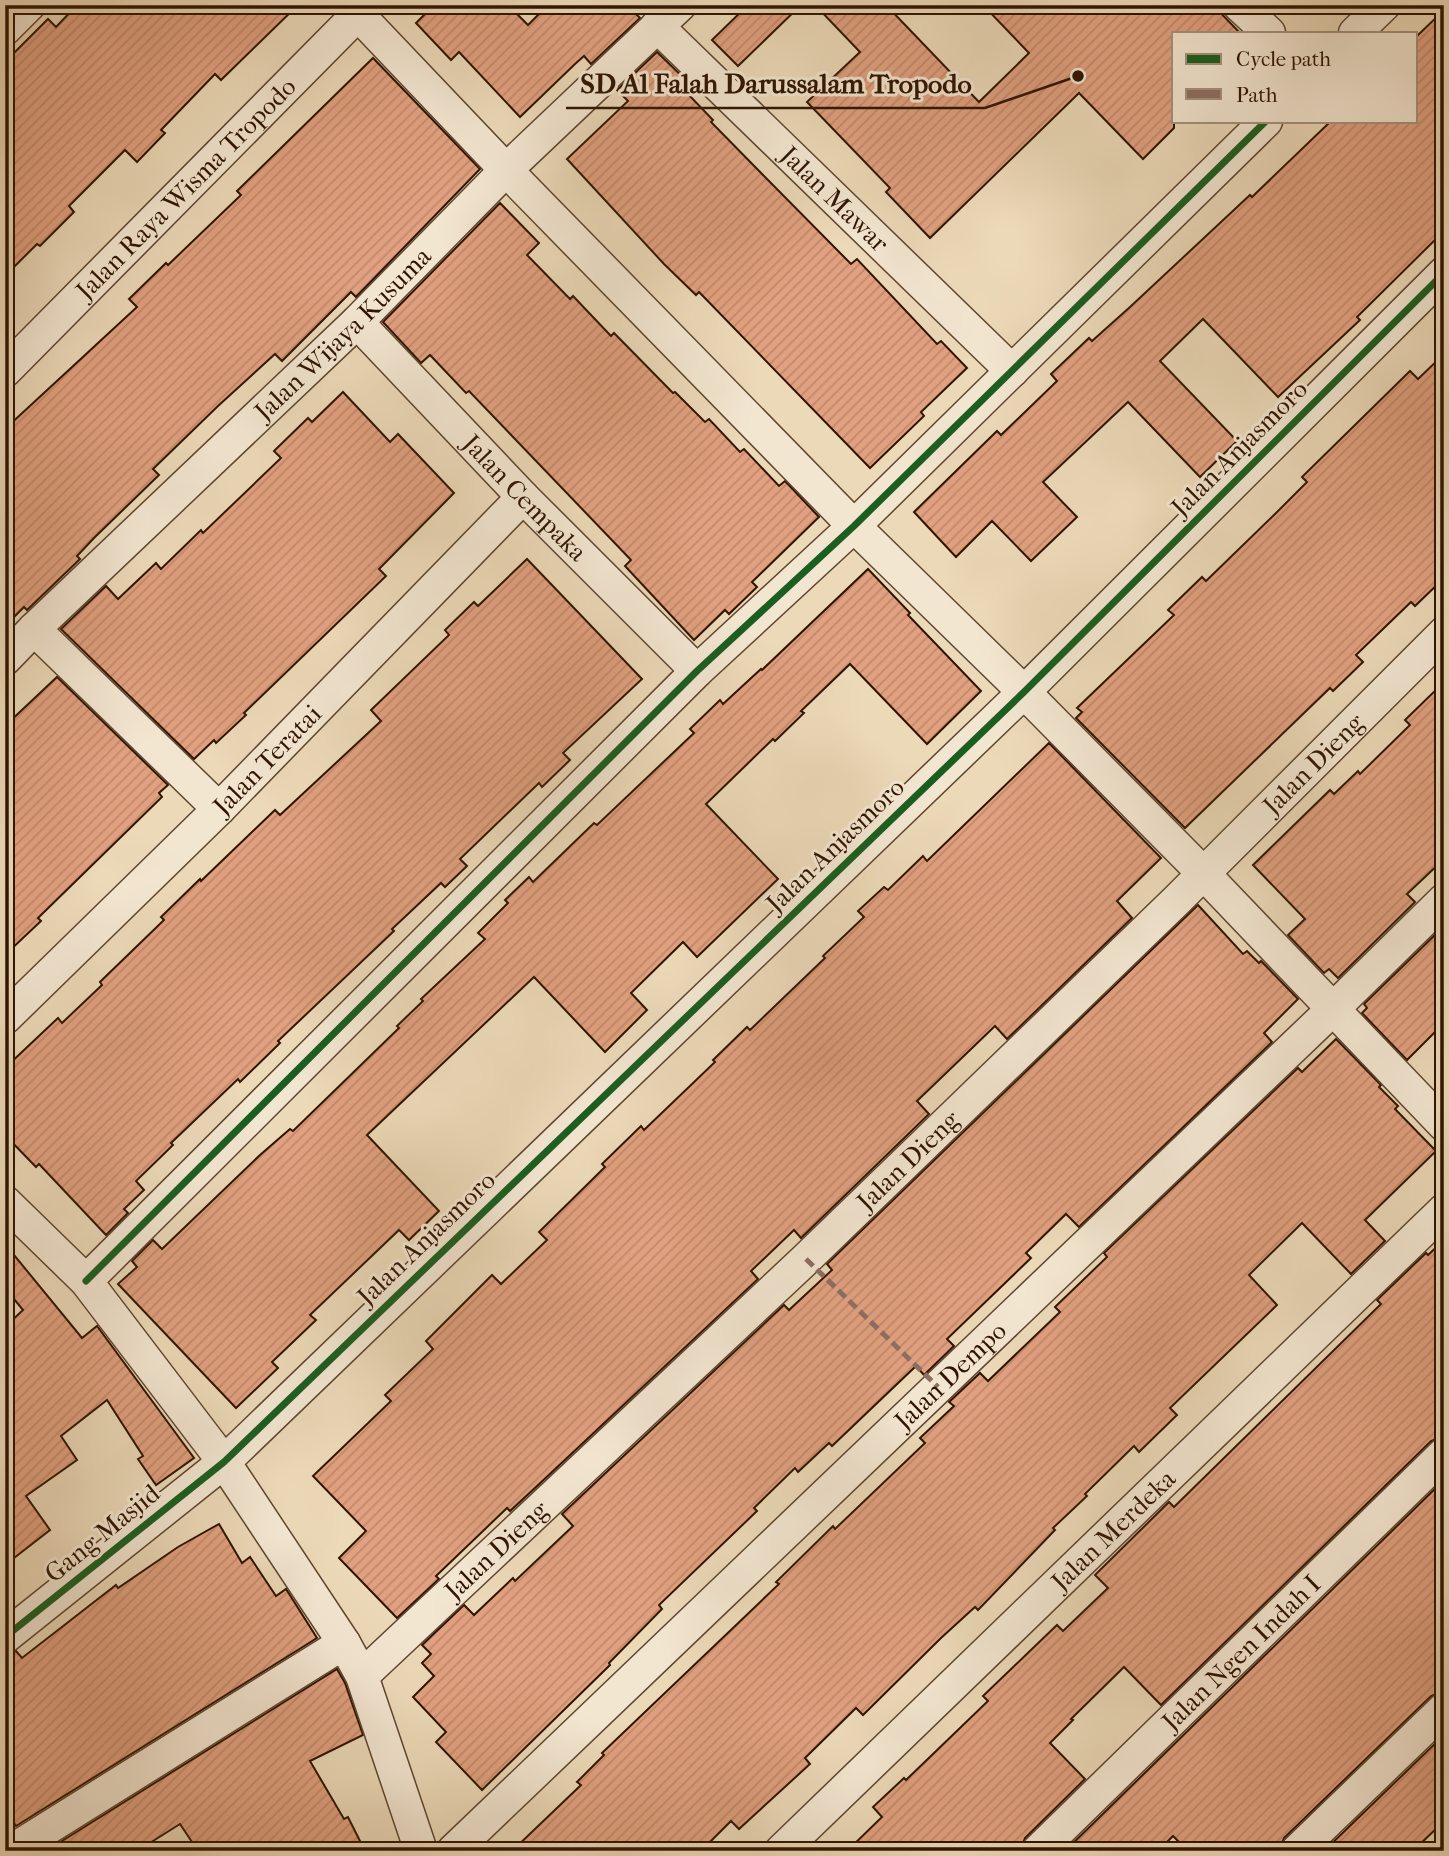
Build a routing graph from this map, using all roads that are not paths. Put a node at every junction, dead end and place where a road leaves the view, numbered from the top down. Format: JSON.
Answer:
{"nodes":[{"id":1,"x":29,"y":5,"type":"edge"},
{"id":2,"x":1238,"y":5,"type":"edge"},
{"id":3,"x":1384,"y":5,"type":"edge"},
{"id":4,"x":358,"y":8,"type":"edge"},
{"id":5,"x":668,"y":16,"type":"edge"},
{"id":6,"x":5,"y":29,"type":"edge"},
{"id":7,"x":1268,"y":32,"type":"edge"},
{"id":8,"x":1356,"y":32,"type":"edge"},
{"id":9,"x":1265,"y":122,"type":"edge"},
{"id":10,"x":506,"y":170,"type":"junction"},
{"id":11,"x":1444,"y":273,"type":"edge"},
{"id":12,"x":357,"y":323,"type":"junction"},
{"id":13,"x":5,"y":371,"type":"edge"},
{"id":14,"x":1012,"y":372,"type":"junction"},
{"id":15,"x":523,"y":497,"type":"junction"},
{"id":16,"x":855,"y":526,"type":"junction"},
{"id":17,"x":34,"y":629,"type":"junction"},
{"id":18,"x":1444,"y":633,"type":"edge"},
{"id":19,"x":5,"y":659,"type":"edge"},
{"id":20,"x":697,"y":671,"type":"junction"},
{"id":21,"x":1024,"y":692,"type":"junction"},
{"id":22,"x":219,"y":809,"type":"junction"},
{"id":23,"x":1204,"y":874,"type":"junction"},
{"id":24,"x":1444,"y":900,"type":"edge"},
{"id":25,"x":1332,"y":1010,"type":"junction"},
{"id":26,"x":5,"y":1018,"type":"edge"},
{"id":27,"x":1444,"y":1125,"type":"edge"},
{"id":28,"x":5,"y":1202,"type":"edge"},
{"id":29,"x":1444,"y":1210,"type":"edge"},
{"id":30,"x":86,"y":1281,"type":"junction"},
{"id":31,"x":1444,"y":1454,"type":"edge"},
{"id":32,"x":224,"y":1462,"type":"junction"},
{"id":33,"x":5,"y":1637,"type":"edge"},
{"id":34,"x":344,"y":1643,"type":"junction"},
{"id":35,"x":362,"y":1676,"type":"junction"},
{"id":36,"x":1444,"y":1709,"type":"edge"},
{"id":37,"x":11,"y":1851,"type":"edge"},
{"id":38,"x":421,"y":1851,"type":"edge"},
{"id":39,"x":453,"y":1851,"type":"edge"},
{"id":40,"x":781,"y":1851,"type":"edge"},
{"id":41,"x":1038,"y":1851,"type":"edge"},
{"id":42,"x":1297,"y":1851,"type":"edge"}],
"edges":[{"from":1,"to":6,"type":"street"},
{"from":2,"to":7,"type":"street"},
{"from":3,"to":8,"type":"street"},
{"from":4,"to":10,"type":"street"},
{"from":4,"to":13,"type":"street","name":"Jalan Raya Wisma Tropodo"},
{"from":5,"to":10,"type":"street","name":"Jalan Wijaya Kusuma"},
{"from":5,"to":14,"type":"street","name":"Jalan Mawar"},
{"from":9,"to":14,"type":"street"},
{"from":10,"to":12,"type":"street","name":"Jalan Wijaya Kusuma"},
{"from":10,"to":16,"type":"street"},
{"from":11,"to":21,"type":"street","name":"Jalan Anjasmoro"},
{"from":12,"to":15,"type":"street","name":"Jalan Cempaka"},
{"from":12,"to":17,"type":"street","name":"Jalan Wijaya Kusuma"},
{"from":14,"to":16,"type":"street"},
{"from":15,"to":20,"type":"street","name":"Jalan Cempaka"},
{"from":15,"to":22,"type":"street","name":"Jalan Teratai"},
{"from":16,"to":20,"type":"street"},
{"from":16,"to":21,"type":"street"},
{"from":17,"to":19,"type":"street","name":"Jalan Wijaya Kusuma"},
{"from":17,"to":22,"type":"street"},
{"from":18,"to":23,"type":"street","name":"Jalan Dieng"},
{"from":20,"to":30,"type":"street"},
{"from":21,"to":23,"type":"street"},
{"from":21,"to":32,"type":"street","name":"Jalan Anjasmoro"},
{"from":22,"to":26,"type":"street","name":"Jalan Teratai"},
{"from":23,"to":25,"type":"street"},
{"from":23,"to":35,"type":"street","name":"Jalan Dieng"},
{"from":24,"to":25,"type":"street","name":"Jalan Dempo"},
{"from":25,"to":27,"type":"street"},
{"from":25,"to":39,"type":"street","name":"Jalan Dempo"},
{"from":28,"to":30,"type":"street"},
{"from":29,"to":40,"type":"street","name":"Jalan Merdeka"},
{"from":30,"to":32,"type":"street"},
{"from":31,"to":41,"type":"street","name":"Jalan Ngen Indah I"},
{"from":32,"to":33,"type":"street","name":"Gang Masjid"},
{"from":32,"to":34,"type":"street"},
{"from":34,"to":35,"type":"street"},
{"from":34,"to":37,"type":"street"},
{"from":35,"to":38,"type":"street"},
{"from":36,"to":42,"type":"street"}]}
